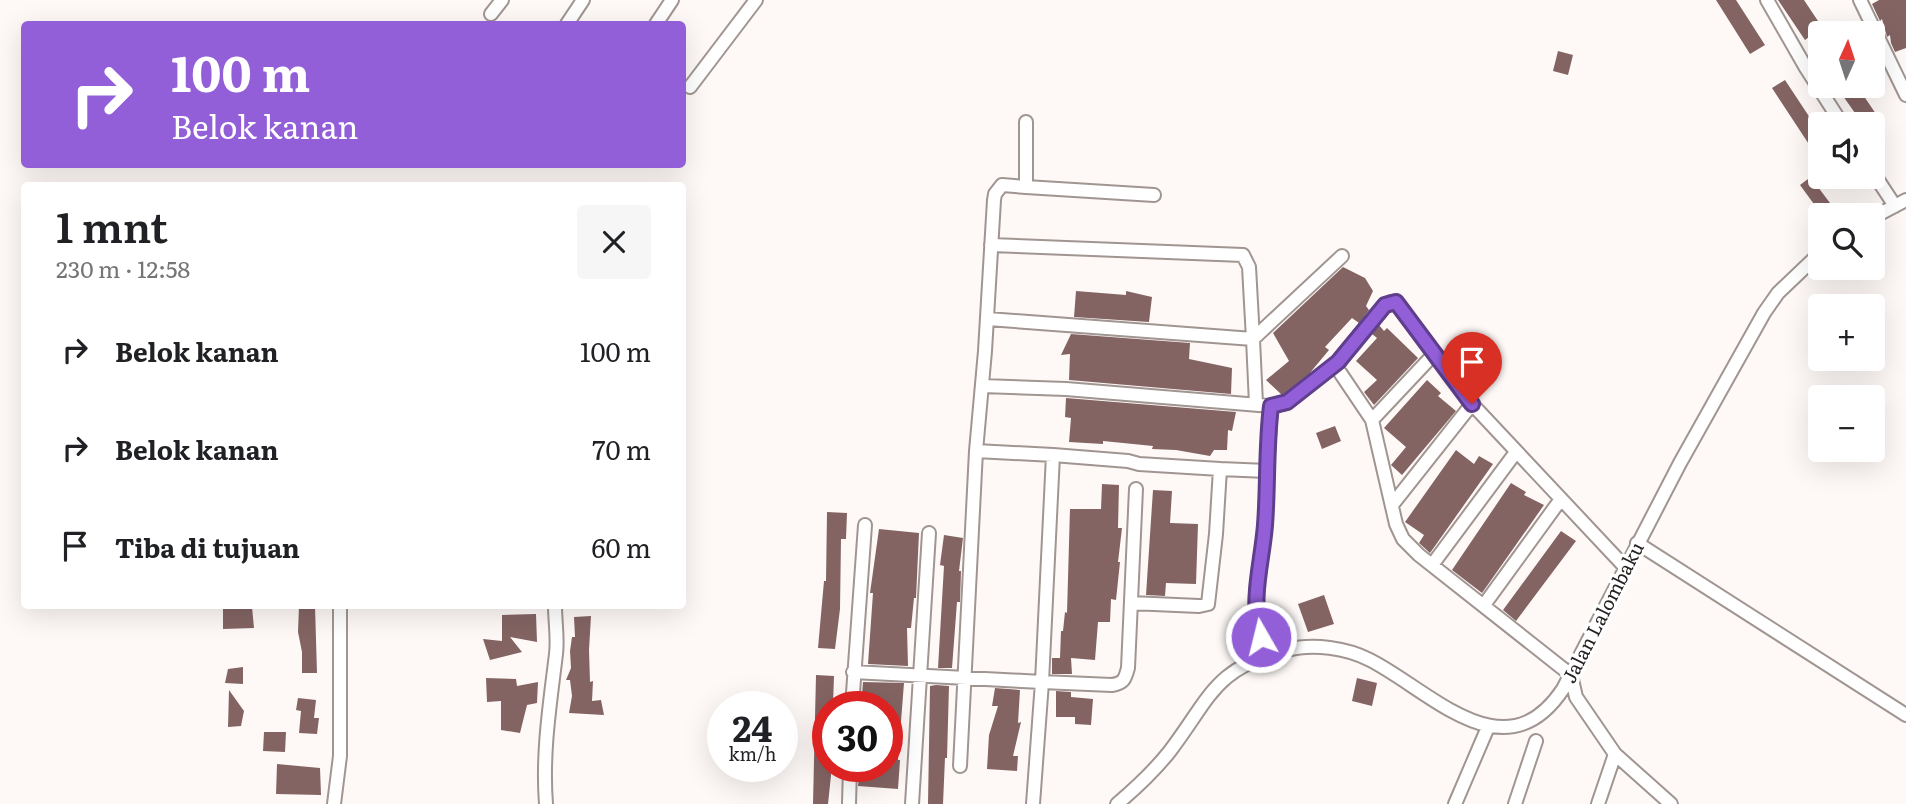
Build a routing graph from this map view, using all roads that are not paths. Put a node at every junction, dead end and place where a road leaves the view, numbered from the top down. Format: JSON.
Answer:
{"nodes":[{"id":1,"x":502,"y":0,"type":"edge"},
{"id":2,"x":583,"y":0,"type":"edge"},
{"id":3,"x":672,"y":0,"type":"edge"},
{"id":4,"x":756,"y":0,"type":"edge"},
{"id":5,"x":1767,"y":0,"type":"edge"},
{"id":6,"x":1860,"y":0,"type":"edge"},
{"id":7,"x":491,"y":14,"type":"dead end"},
{"id":8,"x":569,"y":21,"type":"edge"},
{"id":9,"x":658,"y":21,"type":"edge"},
{"id":10,"x":690,"y":87,"type":"dead end"},
{"id":11,"x":1906,"y":94,"type":"edge"},
{"id":12,"x":1834,"y":112,"type":"edge"},
{"id":13,"x":1026,"y":122,"type":"dead end"},
{"id":14,"x":1885,"y":185,"type":"edge"},
{"id":15,"x":1026,"y":187,"type":"junction"},
{"id":16,"x":1154,"y":195,"type":"dead end"},
{"id":17,"x":1901,"y":203,"type":"edge"},
{"id":18,"x":1885,"y":211,"type":"edge"},
{"id":19,"x":991,"y":245,"type":"junction"},
{"id":20,"x":1342,"y":256,"type":"dead end"},
{"id":21,"x":1808,"y":264,"type":"edge"},
{"id":22,"x":988,"y":319,"type":"junction"},
{"id":23,"x":1253,"y":339,"type":"junction"},
{"id":24,"x":1435,"y":353,"type":"junction"},
{"id":25,"x":1338,"y":362,"type":"junction"},
{"id":26,"x":982,"y":386,"type":"junction"},
{"id":27,"x":1256,"y":404,"type":"junction"},
{"id":28,"x":1472,"y":404,"type":"junction"},
{"id":29,"x":1271,"y":406,"type":"junction"},
{"id":30,"x":1372,"y":420,"type":"junction"},
{"id":31,"x":976,"y":451,"type":"junction"},
{"id":32,"x":1516,"y":452,"type":"junction"},
{"id":33,"x":1053,"y":455,"type":"junction"},
{"id":34,"x":1220,"y":469,"type":"junction"},
{"id":35,"x":1267,"y":471,"type":"junction"},
{"id":36,"x":1136,"y":489,"type":"dead end"},
{"id":37,"x":1561,"y":499,"type":"junction"},
{"id":38,"x":1392,"y":505,"type":"junction"},
{"id":39,"x":865,"y":525,"type":"dead end"},
{"id":40,"x":929,"y":533,"type":"dead end"},
{"id":41,"x":1637,"y":542,"type":"junction"},
{"id":42,"x":1432,"y":565,"type":"junction"},
{"id":43,"x":1625,"y":567,"type":"junction"},
{"id":44,"x":1131,"y":603,"type":"junction"},
{"id":45,"x":1484,"y":606,"type":"junction"},
{"id":46,"x":340,"y":609,"type":"edge"},
{"id":47,"x":555,"y":609,"type":"edge"},
{"id":48,"x":1268,"y":656,"type":"junction"},
{"id":49,"x":853,"y":672,"type":"junction"},
{"id":50,"x":921,"y":674,"type":"junction"},
{"id":51,"x":1571,"y":675,"type":"junction"},
{"id":52,"x":963,"y":677,"type":"junction"},
{"id":53,"x":1042,"y":682,"type":"junction"},
{"id":54,"x":852,"y":691,"type":"edge"},
{"id":55,"x":1906,"y":715,"type":"edge"},
{"id":56,"x":1488,"y":727,"type":"junction"},
{"id":57,"x":1536,"y":741,"type":"dead end"},
{"id":58,"x":1615,"y":754,"type":"junction"},
{"id":59,"x":960,"y":766,"type":"dead end"},
{"id":60,"x":850,"y":782,"type":"edge"},
{"id":61,"x":334,"y":804,"type":"edge"},
{"id":62,"x":546,"y":804,"type":"edge"},
{"id":63,"x":849,"y":804,"type":"edge"},
{"id":64,"x":912,"y":804,"type":"edge"},
{"id":65,"x":1033,"y":804,"type":"edge"},
{"id":66,"x":1117,"y":804,"type":"edge"},
{"id":67,"x":1455,"y":804,"type":"edge"},
{"id":68,"x":1515,"y":804,"type":"edge"},
{"id":69,"x":1598,"y":804,"type":"edge"},
{"id":70,"x":1671,"y":804,"type":"edge"}],
"edges":[{"from":1,"to":7,"type":"street"},
{"from":2,"to":8,"type":"street"},
{"from":3,"to":9,"type":"street"},
{"from":4,"to":10,"type":"street"},
{"from":5,"to":12,"type":"street"},
{"from":6,"to":11,"type":"street"},
{"from":13,"to":15,"type":"street"},
{"from":14,"to":17,"type":"street"},
{"from":15,"to":16,"type":"street"},
{"from":15,"to":19,"type":"street"},
{"from":17,"to":18,"type":"street"},
{"from":19,"to":22,"type":"street"},
{"from":19,"to":23,"type":"street"},
{"from":20,"to":23,"type":"street"},
{"from":21,"to":41,"type":"street","name":"Jalan Lalombaku"},
{"from":22,"to":23,"type":"street"},
{"from":22,"to":26,"type":"street"},
{"from":23,"to":27,"type":"street"},
{"from":24,"to":25,"type":"street"},
{"from":24,"to":28,"type":"street"},
{"from":24,"to":30,"type":"street"},
{"from":25,"to":29,"type":"street"},
{"from":25,"to":30,"type":"street"},
{"from":26,"to":27,"type":"street"},
{"from":26,"to":31,"type":"street"},
{"from":27,"to":29,"type":"street"},
{"from":28,"to":32,"type":"street"},
{"from":28,"to":38,"type":"street"},
{"from":29,"to":35,"type":"street"},
{"from":30,"to":38,"type":"street"},
{"from":31,"to":33,"type":"street"},
{"from":31,"to":52,"type":"street"},
{"from":32,"to":37,"type":"street"},
{"from":32,"to":42,"type":"street"},
{"from":33,"to":34,"type":"street"},
{"from":33,"to":53,"type":"street"},
{"from":34,"to":35,"type":"street"},
{"from":34,"to":44,"type":"street"},
{"from":35,"to":48,"type":"street"},
{"from":36,"to":44,"type":"street"},
{"from":37,"to":43,"type":"street"},
{"from":37,"to":45,"type":"street"},
{"from":38,"to":42,"type":"street"},
{"from":39,"to":49,"type":"street"},
{"from":40,"to":50,"type":"street"},
{"from":41,"to":43,"type":"street","name":"Jalan Lalombaku"},
{"from":41,"to":55,"type":"street"},
{"from":42,"to":45,"type":"street"},
{"from":43,"to":51,"type":"street","name":"Jalan Lalombaku"},
{"from":44,"to":53,"type":"street"},
{"from":45,"to":51,"type":"street"},
{"from":46,"to":61,"type":"street"},
{"from":47,"to":62,"type":"street"},
{"from":48,"to":56,"type":"street"},
{"from":48,"to":66,"type":"street"},
{"from":49,"to":50,"type":"street"},
{"from":49,"to":54,"type":"street"},
{"from":50,"to":52,"type":"street"},
{"from":50,"to":64,"type":"street"},
{"from":51,"to":56,"type":"street","name":"Jalan Lalombaku"},
{"from":51,"to":58,"type":"street"},
{"from":52,"to":53,"type":"street"},
{"from":52,"to":59,"type":"street"},
{"from":53,"to":65,"type":"street"},
{"from":56,"to":67,"type":"street"},
{"from":57,"to":68,"type":"street"},
{"from":58,"to":69,"type":"street"},
{"from":58,"to":70,"type":"street"},
{"from":60,"to":63,"type":"street"}]}
